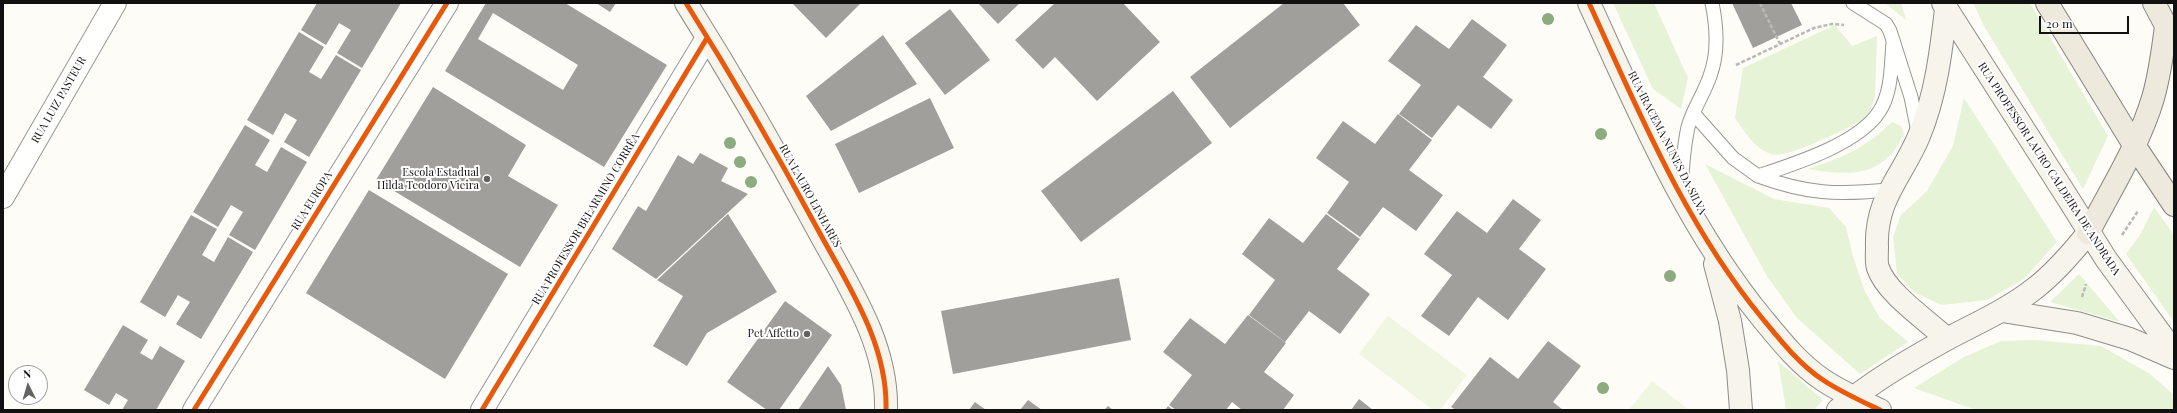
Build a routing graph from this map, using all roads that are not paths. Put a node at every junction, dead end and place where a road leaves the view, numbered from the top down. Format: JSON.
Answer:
{"nodes":[{"id":1,"x":115,"y":3,"type":"edge"},
{"id":2,"x":446,"y":3,"type":"edge"},
{"id":3,"x":686,"y":3,"type":"edge"},
{"id":4,"x":1588,"y":3,"type":"edge"},
{"id":5,"x":1712,"y":3,"type":"edge"},
{"id":6,"x":1853,"y":3,"type":"edge"},
{"id":7,"x":2047,"y":3,"type":"edge"},
{"id":8,"x":2154,"y":3,"type":"edge"},
{"id":9,"x":1944,"y":6,"type":"edge"},
{"id":10,"x":2170,"y":33,"type":"edge"},
{"id":11,"x":707,"y":38,"type":"junction"},
{"id":12,"x":1893,"y":43,"type":"junction"},
{"id":13,"x":1693,"y":113,"type":"junction"},
{"id":14,"x":1919,"y":136,"type":"junction"},
{"id":15,"x":2134,"y":144,"type":"junction"},
{"id":16,"x":1758,"y":176,"type":"junction"},
{"id":17,"x":1888,"y":190,"type":"junction"},
{"id":18,"x":1680,"y":195,"type":"junction"},
{"id":19,"x":3,"y":197,"type":"edge"},
{"id":20,"x":2174,"y":205,"type":"edge"},
{"id":21,"x":2088,"y":232,"type":"junction"},
{"id":22,"x":1710,"y":247,"type":"junction"},
{"id":23,"x":2002,"y":311,"type":"junction"},
{"id":24,"x":1948,"y":339,"type":"junction"},
{"id":25,"x":2174,"y":352,"type":"edge"},
{"id":26,"x":2174,"y":358,"type":"edge"},
{"id":27,"x":1846,"y":404,"type":"edge"},
{"id":28,"x":194,"y":410,"type":"edge"},
{"id":29,"x":482,"y":410,"type":"edge"},
{"id":30,"x":886,"y":410,"type":"edge"},
{"id":31,"x":1740,"y":410,"type":"edge"},
{"id":32,"x":1880,"y":410,"type":"edge"}],
"edges":[{"from":1,"to":19,"type":"street","name":"RUA LUIZ PASTEUR"},
{"from":2,"to":28,"type":"street","name":"RUA EUROPA"},
{"from":3,"to":11,"type":"main road","name":"RUA LAURO LINHARES"},
{"from":4,"to":18,"type":"main road","name":"RUA IRACEMA NUNES DA SILVA"},
{"from":5,"to":13,"type":"lane"},
{"from":6,"to":12,"type":"lane"},
{"from":7,"to":15,"type":"main road"},
{"from":8,"to":10,"type":"main road"},
{"from":9,"to":14,"type":"main road"},
{"from":9,"to":21,"type":"main road","name":"RUA PROFESSOR LAURO CALDEIRA DE ANDRADA"},
{"from":10,"to":15,"type":"main road"},
{"from":11,"to":29,"type":"street","name":"RUA PROFESSOR BELARMINO CORRÊA"},
{"from":11,"to":30,"type":"main road","name":"RUA LAURO LINHARES"},
{"from":12,"to":14,"type":"lane"},
{"from":12,"to":16,"type":"lane"},
{"from":13,"to":16,"type":"lane"},
{"from":13,"to":18,"type":"lane"},
{"from":14,"to":17,"type":"main road"},
{"from":15,"to":20,"type":"main road"},
{"from":15,"to":21,"type":"main road"},
{"from":16,"to":17,"type":"lane"},
{"from":17,"to":24,"type":"main road"},
{"from":18,"to":22,"type":"main road","name":"RUA IRACEMA NUNES DA SILVA"},
{"from":21,"to":23,"type":"main road"},
{"from":21,"to":25,"type":"main road","name":"RUA PROFESSOR LAURO CALDEIRA DE ANDRADA"},
{"from":22,"to":27,"type":"main road","name":"RUA IRACEMA NUNES DA SILVA"},
{"from":22,"to":31,"type":"main road"},
{"from":23,"to":24,"type":"main road"},
{"from":23,"to":26,"type":"main road"},
{"from":24,"to":27,"type":"main road"},
{"from":27,"to":32,"type":"main road","name":"RUA IRACEMA NUNES DA SILVA"}]}
